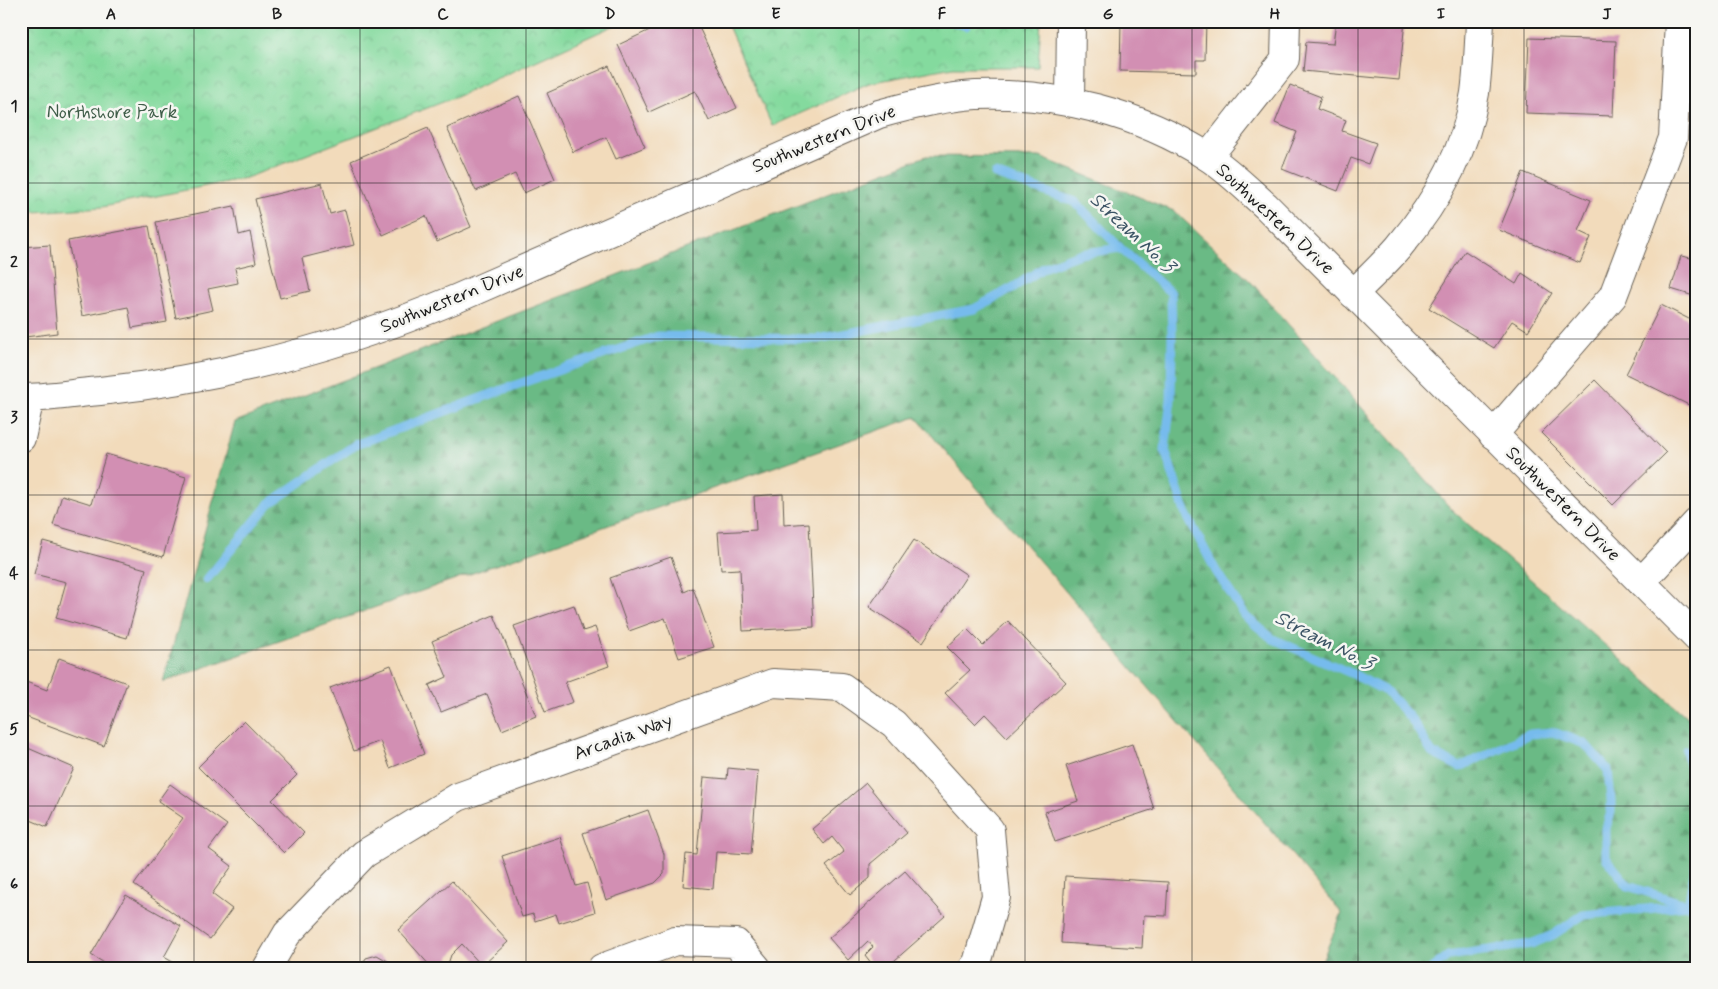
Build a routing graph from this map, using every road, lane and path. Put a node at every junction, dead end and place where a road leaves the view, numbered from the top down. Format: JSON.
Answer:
{"nodes":[{"id":1,"x":1071,"y":21,"type":"edge"},
{"id":2,"x":1286,"y":21,"type":"edge"},
{"id":3,"x":1480,"y":21,"type":"edge"},
{"id":4,"x":1679,"y":21,"type":"edge"},
{"id":5,"x":1070,"y":102,"type":"junction"},
{"id":6,"x":1208,"y":157,"type":"junction"},
{"id":7,"x":1353,"y":294,"type":"junction"},
{"id":8,"x":26,"y":398,"type":"edge"},
{"id":9,"x":1493,"y":435,"type":"junction"},
{"id":10,"x":21,"y":438,"type":"edge"},
{"id":11,"x":1697,"y":522,"type":"edge"},
{"id":12,"x":1641,"y":582,"type":"junction"},
{"id":13,"x":1697,"y":638,"type":"edge"},
{"id":14,"x":267,"y":968,"type":"edge"},
{"id":15,"x":602,"y":968,"type":"edge"},
{"id":16,"x":757,"y":968,"type":"edge"},
{"id":17,"x":973,"y":968,"type":"edge"}],
"edges":[{"from":1,"to":5,"type":"street"},
{"from":2,"to":6,"type":"street"},
{"from":3,"to":7,"type":"street"},
{"from":4,"to":9,"type":"street"},
{"from":5,"to":6,"type":"street","name":"Southwestern Drive"},
{"from":5,"to":8,"type":"street","name":"Southwestern Drive"},
{"from":6,"to":7,"type":"street","name":"Southwestern Drive"},
{"from":7,"to":9,"type":"street","name":"Southwestern Drive"},
{"from":8,"to":10,"type":"street"},
{"from":9,"to":12,"type":"street","name":"Southwestern Drive"},
{"from":11,"to":12,"type":"street"},
{"from":12,"to":13,"type":"street","name":"Southwestern Drive"},
{"from":14,"to":17,"type":"street","name":"Arcadia Way"},
{"from":15,"to":16,"type":"street"}]}
